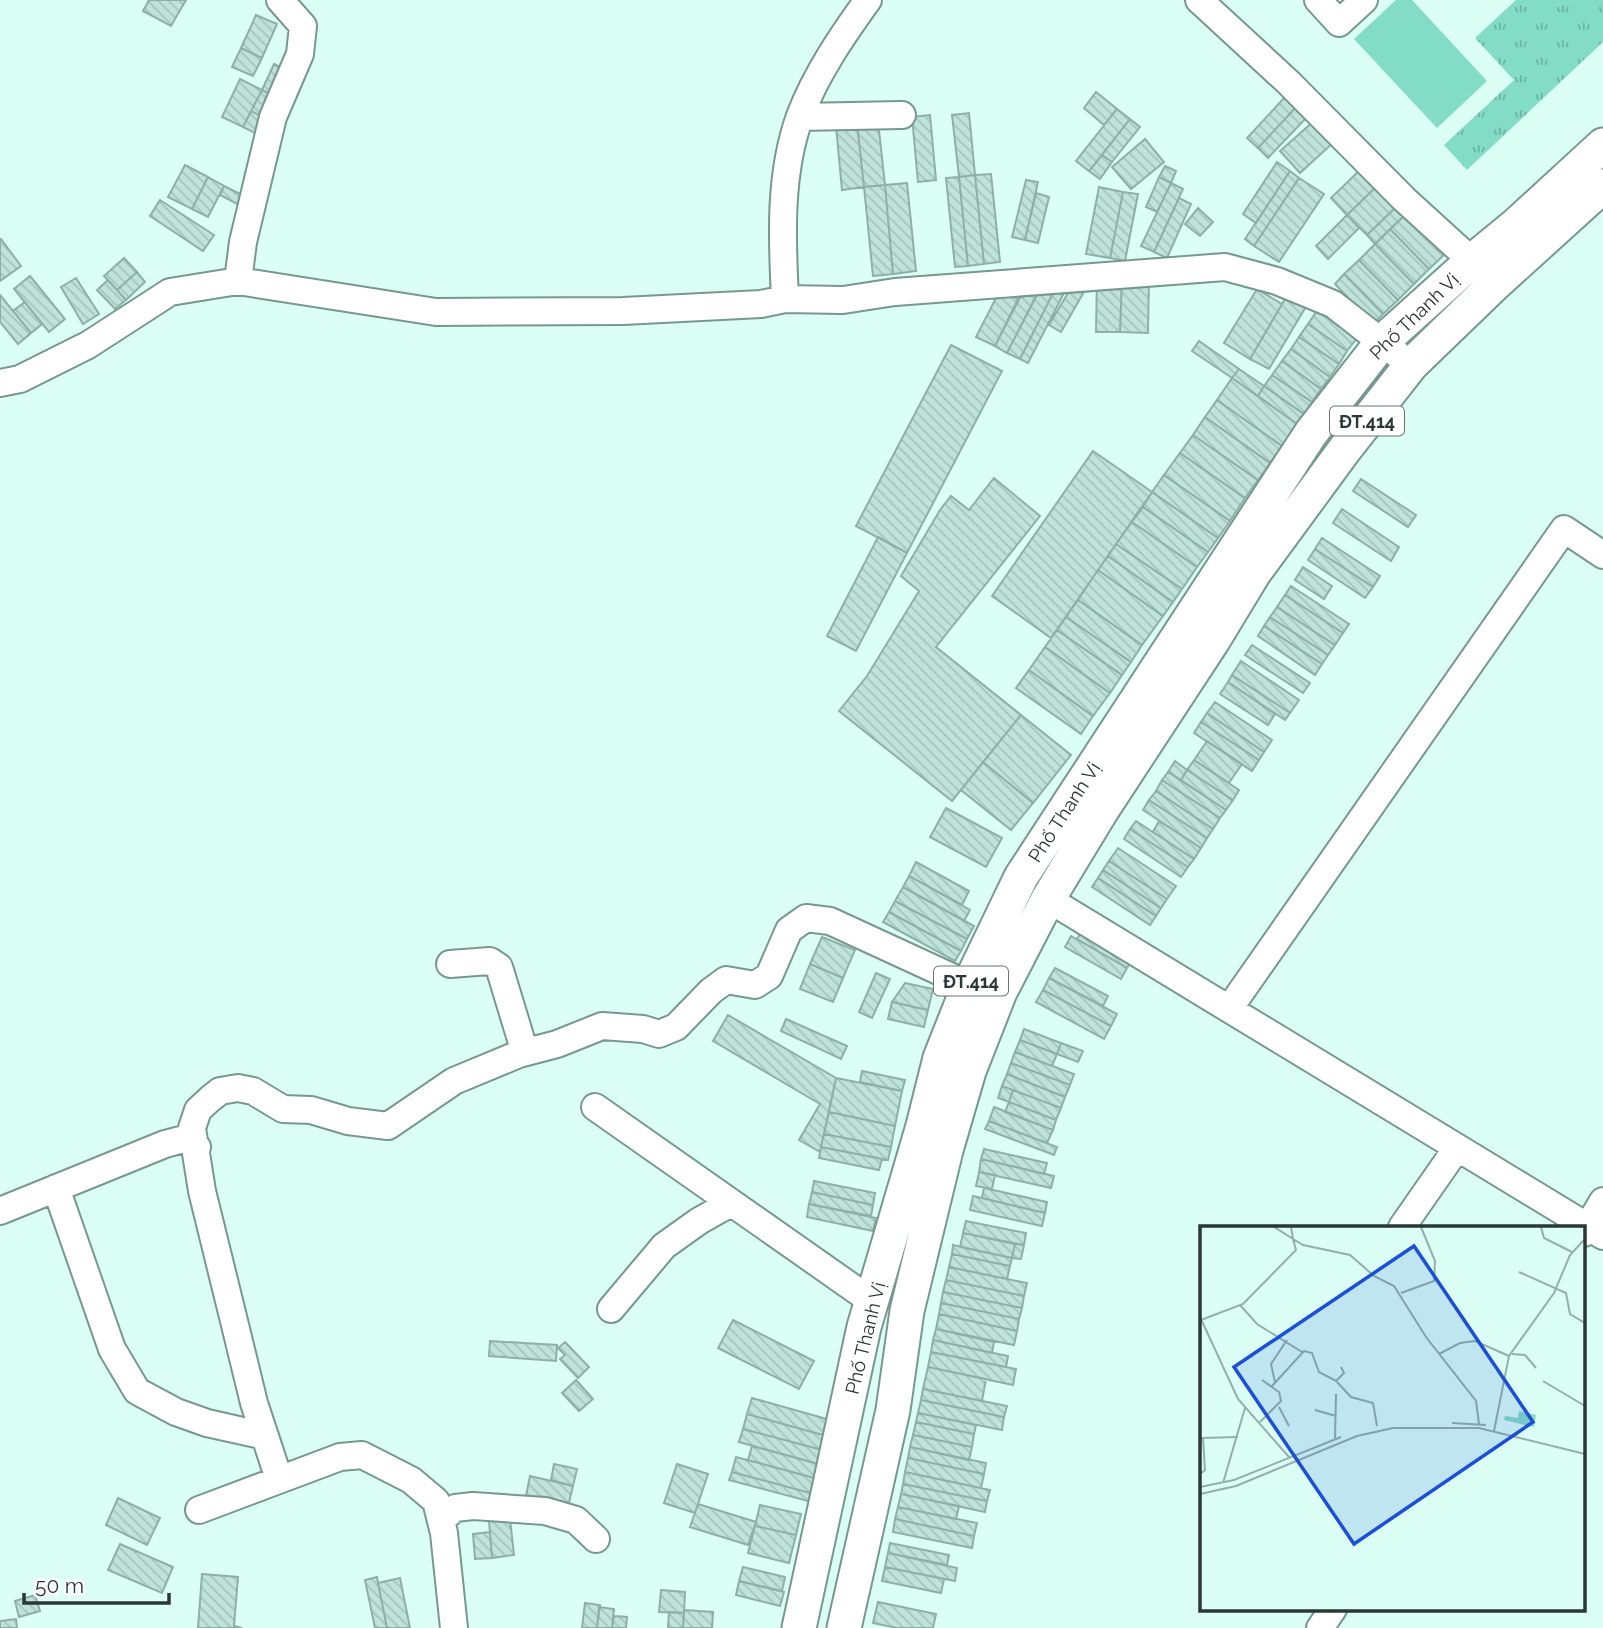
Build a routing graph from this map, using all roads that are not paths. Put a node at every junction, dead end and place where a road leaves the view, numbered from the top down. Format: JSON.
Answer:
{"nodes":[{"id":1,"x":279,"y":0,"type":"edge"},
{"id":2,"x":868,"y":0,"type":"edge"},
{"id":3,"x":1199,"y":0,"type":"edge"},
{"id":4,"x":1318,"y":0,"type":"edge"},
{"id":5,"x":1364,"y":0,"type":"edge"},
{"id":6,"x":902,"y":115,"type":"dead end"},
{"id":7,"x":800,"y":117,"type":"junction"},
{"id":8,"x":1603,"y":145,"type":"edge"},
{"id":9,"x":1603,"y":186,"type":"edge"},
{"id":10,"x":1472,"y":261,"type":"junction"},
{"id":11,"x":239,"y":281,"type":"junction"},
{"id":12,"x":1496,"y":283,"type":"junction"},
{"id":13,"x":785,"y":299,"type":"junction"},
{"id":14,"x":1382,"y":342,"type":"junction"},
{"id":15,"x":1411,"y":365,"type":"junction"},
{"id":16,"x":0,"y":383,"type":"edge"},
{"id":17,"x":1603,"y":555,"type":"edge"},
{"id":18,"x":1048,"y":899,"type":"junction"},
{"id":19,"x":450,"y":964,"type":"dead end"},
{"id":20,"x":969,"y":985,"type":"junction"},
{"id":21,"x":1229,"y":1009,"type":"junction"},
{"id":22,"x":519,"y":1054,"type":"junction"},
{"id":23,"x":595,"y":1107,"type":"dead end"},
{"id":24,"x":197,"y":1147,"type":"junction"},
{"id":25,"x":1457,"y":1148,"type":"junction"},
{"id":26,"x":56,"y":1188,"type":"junction"},
{"id":27,"x":1603,"y":1201,"type":"edge"},
{"id":28,"x":731,"y":1203,"type":"junction"},
{"id":29,"x":0,"y":1211,"type":"edge"},
{"id":30,"x":1403,"y":1226,"type":"edge"},
{"id":31,"x":1581,"y":1226,"type":"edge"},
{"id":32,"x":1591,"y":1232,"type":"edge"},
{"id":33,"x":873,"y":1302,"type":"junction"},
{"id":34,"x":611,"y":1309,"type":"dead end"},
{"id":35,"x":265,"y":1436,"type":"junction"},
{"id":36,"x":279,"y":1479,"type":"junction"},
{"id":37,"x":199,"y":1510,"type":"dead end"},
{"id":38,"x":441,"y":1520,"type":"junction"},
{"id":39,"x":596,"y":1539,"type":"dead end"},
{"id":40,"x":1332,"y":1610,"type":"edge"},
{"id":41,"x":454,"y":1628,"type":"edge"},
{"id":42,"x":799,"y":1628,"type":"edge"},
{"id":43,"x":844,"y":1628,"type":"edge"},
{"id":44,"x":1320,"y":1628,"type":"edge"}],
"edges":[{"from":1,"to":11,"type":"street"},
{"from":2,"to":7,"type":"street"},
{"from":3,"to":10,"type":"street"},
{"from":4,"to":5,"type":"street"},
{"from":6,"to":7,"type":"street"},
{"from":7,"to":13,"type":"street"},
{"from":8,"to":10,"type":"main road","name":"Phố Thanh Vị"},
{"from":9,"to":12,"type":"main road","name":"Phố Thanh Vị"},
{"from":10,"to":12,"type":"street"},
{"from":10,"to":14,"type":"main road","name":"Phố Thanh Vị"},
{"from":11,"to":13,"type":"street"},
{"from":11,"to":16,"type":"street"},
{"from":12,"to":15,"type":"main road","name":"Phố Thanh Vị","number":"ĐT.414"},
{"from":13,"to":14,"type":"street"},
{"from":14,"to":15,"type":"street"},
{"from":14,"to":20,"type":"main road","name":"Phố Thanh Vị","number":"ĐT.414"},
{"from":15,"to":18,"type":"main road","name":"Phố Thanh Vị","number":"ĐT.414"},
{"from":17,"to":21,"type":"street"},
{"from":18,"to":21,"type":"street"},
{"from":18,"to":43,"type":"main road","name":"Phố Thanh Vị"},
{"from":19,"to":22,"type":"street"},
{"from":20,"to":22,"type":"street"},
{"from":20,"to":33,"type":"main road","name":"Phố Thanh Vị","number":"ĐT.414"},
{"from":21,"to":25,"type":"street"},
{"from":22,"to":24,"type":"street"},
{"from":23,"to":28,"type":"street"},
{"from":24,"to":26,"type":"street"},
{"from":24,"to":35,"type":"street"},
{"from":25,"to":30,"type":"street"},
{"from":25,"to":31,"type":"street"},
{"from":26,"to":29,"type":"street"},
{"from":26,"to":35,"type":"street"},
{"from":27,"to":32,"type":"street"},
{"from":28,"to":33,"type":"street"},
{"from":28,"to":34,"type":"street"},
{"from":33,"to":42,"type":"main road","name":"Phố Thanh Vị","number":"ĐT.414"},
{"from":35,"to":36,"type":"street"},
{"from":36,"to":37,"type":"street"},
{"from":36,"to":38,"type":"street"},
{"from":38,"to":39,"type":"street"},
{"from":38,"to":41,"type":"street"},
{"from":40,"to":44,"type":"street"}]}
